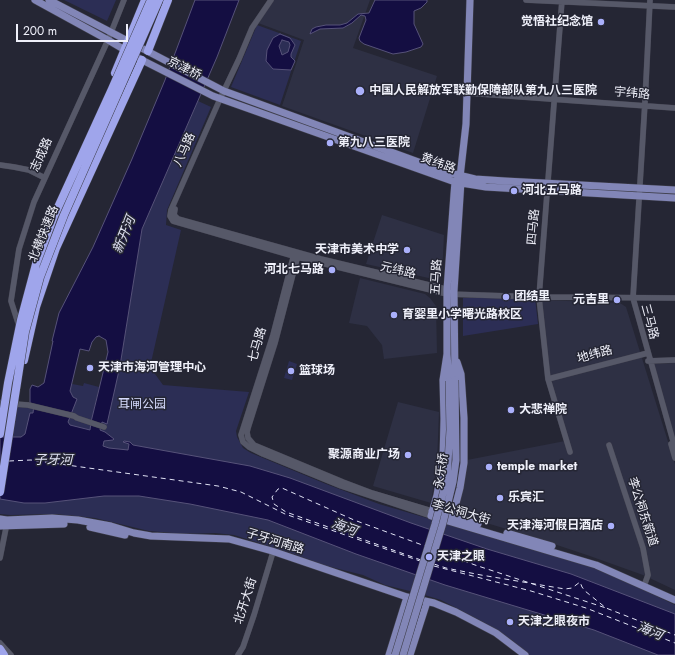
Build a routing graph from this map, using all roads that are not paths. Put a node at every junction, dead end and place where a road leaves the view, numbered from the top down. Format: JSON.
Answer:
{"nodes":[{"id":1,"x":34,"y":0,"type":"edge"},
{"id":2,"x":49,"y":0,"type":"edge"},
{"id":3,"x":124,"y":0,"type":"edge"},
{"id":4,"x":145,"y":0,"type":"edge"},
{"id":5,"x":151,"y":0,"type":"edge"},
{"id":6,"x":159,"y":0,"type":"edge"},
{"id":7,"x":168,"y":0,"type":"edge"},
{"id":8,"x":271,"y":0,"type":"edge"},
{"id":9,"x":470,"y":0,"type":"edge"},
{"id":10,"x":526,"y":0,"type":"edge"},
{"id":11,"x":562,"y":1,"type":"edge"},
{"id":12,"x":650,"y":2,"type":"edge"},
{"id":13,"x":675,"y":7,"type":"edge"},
{"id":14,"x":111,"y":32,"type":"junction"},
{"id":15,"x":108,"y":40,"type":"junction"},
{"id":16,"x":128,"y":41,"type":"junction"},
{"id":17,"x":124,"y":50,"type":"junction"},
{"id":18,"x":148,"y":51,"type":"junction"},
{"id":19,"x":142,"y":60,"type":"junction"},
{"id":20,"x":209,"y":84,"type":"joint"},
{"id":21,"x":224,"y":91,"type":"junction"},
{"id":22,"x":205,"y":93,"type":"joint"},
{"id":23,"x":467,"y":93,"type":"junction"},
{"id":24,"x":555,"y":99,"type":"junction"},
{"id":25,"x":222,"y":100,"type":"junction"},
{"id":26,"x":645,"y":107,"type":"junction"},
{"id":27,"x":675,"y":108,"type":"edge"},
{"id":28,"x":0,"y":165,"type":"edge"},
{"id":29,"x":45,"y":178,"type":"junction"},
{"id":30,"x":459,"y":181,"type":"junction"},
{"id":31,"x":548,"y":187,"type":"junction"},
{"id":32,"x":675,"y":190,"type":"edge"},
{"id":33,"x":639,"y":193,"type":"junction"},
{"id":34,"x":675,"y":198,"type":"edge"},
{"id":35,"x":173,"y":217,"type":"joint"},
{"id":36,"x":296,"y":254,"type":"junction"},
{"id":37,"x":450,"y":292,"type":"junction"},
{"id":38,"x":539,"y":296,"type":"junction"},
{"id":39,"x":633,"y":296,"type":"junction"},
{"id":40,"x":675,"y":297,"type":"edge"},
{"id":41,"x":647,"y":353,"type":"junction"},
{"id":42,"x":447,"y":354,"type":"junction"},
{"id":43,"x":455,"y":354,"type":"junction"},
{"id":44,"x":675,"y":360,"type":"edge"},
{"id":45,"x":649,"y":361,"type":"junction"},
{"id":46,"x":548,"y":379,"type":"junction"},
{"id":47,"x":452,"y":380,"type":"junction"},
{"id":48,"x":8,"y":383,"type":"junction"},
{"id":49,"x":16,"y":394,"type":"junction"},
{"id":50,"x":0,"y":403,"type":"edge"},
{"id":51,"x":11,"y":405,"type":"junction"},
{"id":52,"x":103,"y":427,"type":"dead end"},
{"id":53,"x":0,"y":434,"type":"edge"},
{"id":54,"x":248,"y":438,"type":"joint"},
{"id":55,"x":243,"y":442,"type":"joint"},
{"id":56,"x":674,"y":444,"type":"edge"},
{"id":57,"x":609,"y":445,"type":"dead end"},
{"id":58,"x":570,"y":452,"type":"dead end"},
{"id":59,"x":675,"y":458,"type":"edge"},
{"id":60,"x":0,"y":492,"type":"edge"},
{"id":61,"x":432,"y":513,"type":"junction"},
{"id":62,"x":452,"y":519,"type":"junction"},
{"id":63,"x":3,"y":523,"type":"edge"},
{"id":64,"x":273,"y":554,"type":"junction"},
{"id":65,"x":0,"y":558,"type":"edge"},
{"id":66,"x":645,"y":584,"type":"junction"},
{"id":67,"x":675,"y":595,"type":"edge"},
{"id":68,"x":406,"y":598,"type":"junction"},
{"id":69,"x":675,"y":600,"type":"edge"},
{"id":70,"x":426,"y":603,"type":"junction"},
{"id":71,"x":0,"y":644,"type":"edge"},
{"id":72,"x":0,"y":649,"type":"edge"},
{"id":73,"x":4,"y":655,"type":"edge"},
{"id":74,"x":11,"y":655,"type":"edge"},
{"id":75,"x":238,"y":655,"type":"edge"},
{"id":76,"x":389,"y":655,"type":"edge"},
{"id":77,"x":395,"y":655,"type":"edge"},
{"id":78,"x":403,"y":655,"type":"edge"},
{"id":79,"x":410,"y":655,"type":"edge"},
{"id":80,"x":520,"y":655,"type":"edge"},
{"id":81,"x":524,"y":655,"type":"edge"}],
"edges":[{"from":1,"to":15,"type":"main road","name":"京津桥"},
{"from":2,"to":14,"type":"main road","name":"京津桥"},
{"from":3,"to":14,"type":"street","name":"志成路"},
{"from":4,"to":16,"type":"highway"},
{"from":5,"to":48,"type":"highway","name":"北横快速路","bridge":true},
{"from":6,"to":49,"type":"highway","name":"北横快速路","bridge":true},
{"from":7,"to":18,"type":"highway"},
{"from":8,"to":21,"type":"street","name":"八马路"},
{"from":9,"to":23,"type":"main road","name":"五马路"},
{"from":10,"to":11,"type":"street"},
{"from":11,"to":12,"type":"street"},
{"from":11,"to":24,"type":"street","name":"四马路"},
{"from":12,"to":13,"type":"street"},
{"from":12,"to":26,"type":"street","name":"三马路"},
{"from":14,"to":15,"type":"street","name":"志成路"},
{"from":14,"to":16,"type":"main road","name":"京津桥"},
{"from":15,"to":17,"type":"main road","name":"京津桥"},
{"from":15,"to":29,"type":"street","name":"志成路"},
{"from":16,"to":17,"type":"highway"},
{"from":16,"to":18,"type":"main road","name":"京津桥"},
{"from":17,"to":19,"type":"main road","name":"京津桥"},
{"from":17,"to":48,"type":"highway","bridge":true},
{"from":18,"to":20,"type":"main road","name":"京津桥"},
{"from":19,"to":22,"type":"main road","name":"京津桥"},
{"from":19,"to":49,"type":"highway","bridge":true},
{"from":20,"to":21,"type":"main road","name":"黄纬路"},
{"from":21,"to":25,"type":"street","name":"八马路"},
{"from":21,"to":30,"type":"main road","name":"黄纬路"},
{"from":22,"to":25,"type":"main road","name":"黄纬路"},
{"from":23,"to":24,"type":"street","name":"宇纬路"},
{"from":23,"to":30,"type":"main road","name":"五马路"},
{"from":24,"to":26,"type":"street","name":"宇纬路"},
{"from":24,"to":31,"type":"street","name":"四马路"},
{"from":25,"to":30,"type":"main road","name":"黄纬路"},
{"from":25,"to":35,"type":"street","name":"八马路"},
{"from":26,"to":27,"type":"street","name":"宇纬路"},
{"from":26,"to":33,"type":"street","name":"三马路"},
{"from":28,"to":29,"type":"street"},
{"from":29,"to":51,"type":"street","name":"志成路"},
{"from":30,"to":31,"type":"main road","name":"黄纬路"},
{"from":30,"to":37,"type":"main road","name":"五马路"},
{"from":31,"to":33,"type":"main road","name":"黄纬路"},
{"from":31,"to":38,"type":"street","name":"四马路"},
{"from":32,"to":33,"type":"main road","name":"黄纬路"},
{"from":33,"to":34,"type":"main road","name":"黄纬路"},
{"from":33,"to":39,"type":"street","name":"三马路"},
{"from":35,"to":36,"type":"street","name":"元纬路"},
{"from":36,"to":37,"type":"street","name":"元纬路"},
{"from":36,"to":54,"type":"street","name":"七马路"},
{"from":36,"to":55,"type":"street","name":"七马路"},
{"from":37,"to":38,"type":"street","name":"元纬路"},
{"from":37,"to":42,"type":"main road","name":"五马路"},
{"from":37,"to":43,"type":"main road","name":"五马路"},
{"from":38,"to":39,"type":"street","name":"元纬路"},
{"from":38,"to":46,"type":"street","name":"四马路"},
{"from":39,"to":40,"type":"street","name":"元纬路"},
{"from":39,"to":41,"type":"street","name":"三马路"},
{"from":41,"to":45,"type":"street","name":"三马路"},
{"from":41,"to":46,"type":"street","name":"地纬路"},
{"from":42,"to":47,"type":"main road","name":"五马路"},
{"from":42,"to":61,"type":"main road"},
{"from":43,"to":47,"type":"main road","name":"五马路"},
{"from":43,"to":62,"type":"main road"},
{"from":44,"to":45,"type":"street"},
{"from":45,"to":56,"type":"street","name":"三马路"},
{"from":46,"to":58,"type":"street","name":"四马路"},
{"from":47,"to":77,"type":"main road","name":"永乐桥","bridge":true},
{"from":47,"to":78,"type":"main road","name":"永乐桥","bridge":true},
{"from":48,"to":53,"type":"highway","bridge":true},
{"from":49,"to":60,"type":"highway","name":"北横快速路","bridge":true},
{"from":50,"to":51,"type":"street"},
{"from":51,"to":52,"type":"street"},
{"from":54,"to":61,"type":"street","name":"李公祠大街"},
{"from":55,"to":61,"type":"street","name":"李公祠大街"},
{"from":56,"to":59,"type":"street","name":"三马路"},
{"from":57,"to":66,"type":"street","name":"李公祠东箭道"},
{"from":61,"to":62,"type":"main road","name":"李公祠大街"},
{"from":62,"to":66,"type":"main road","name":"李公祠大街"},
{"from":63,"to":64,"type":"main road","name":"子牙河南路"},
{"from":63,"to":65,"type":"street"},
{"from":64,"to":68,"type":"main road","name":"子牙河南路"},
{"from":64,"to":75,"type":"street","name":"北开大街"},
{"from":66,"to":67,"type":"main road","name":"李公祠大街"},
{"from":66,"to":69,"type":"main road","name":"李公祠大街"},
{"from":68,"to":70,"type":"main road","name":"子牙河南路"},
{"from":68,"to":76,"type":"main road"},
{"from":70,"to":79,"type":"main road"},
{"from":70,"to":80,"type":"main road","name":"子牙河南路"},
{"from":70,"to":81,"type":"main road","name":"子牙河南路"},
{"from":71,"to":74,"type":"street"},
{"from":72,"to":73,"type":"highway"}]}
